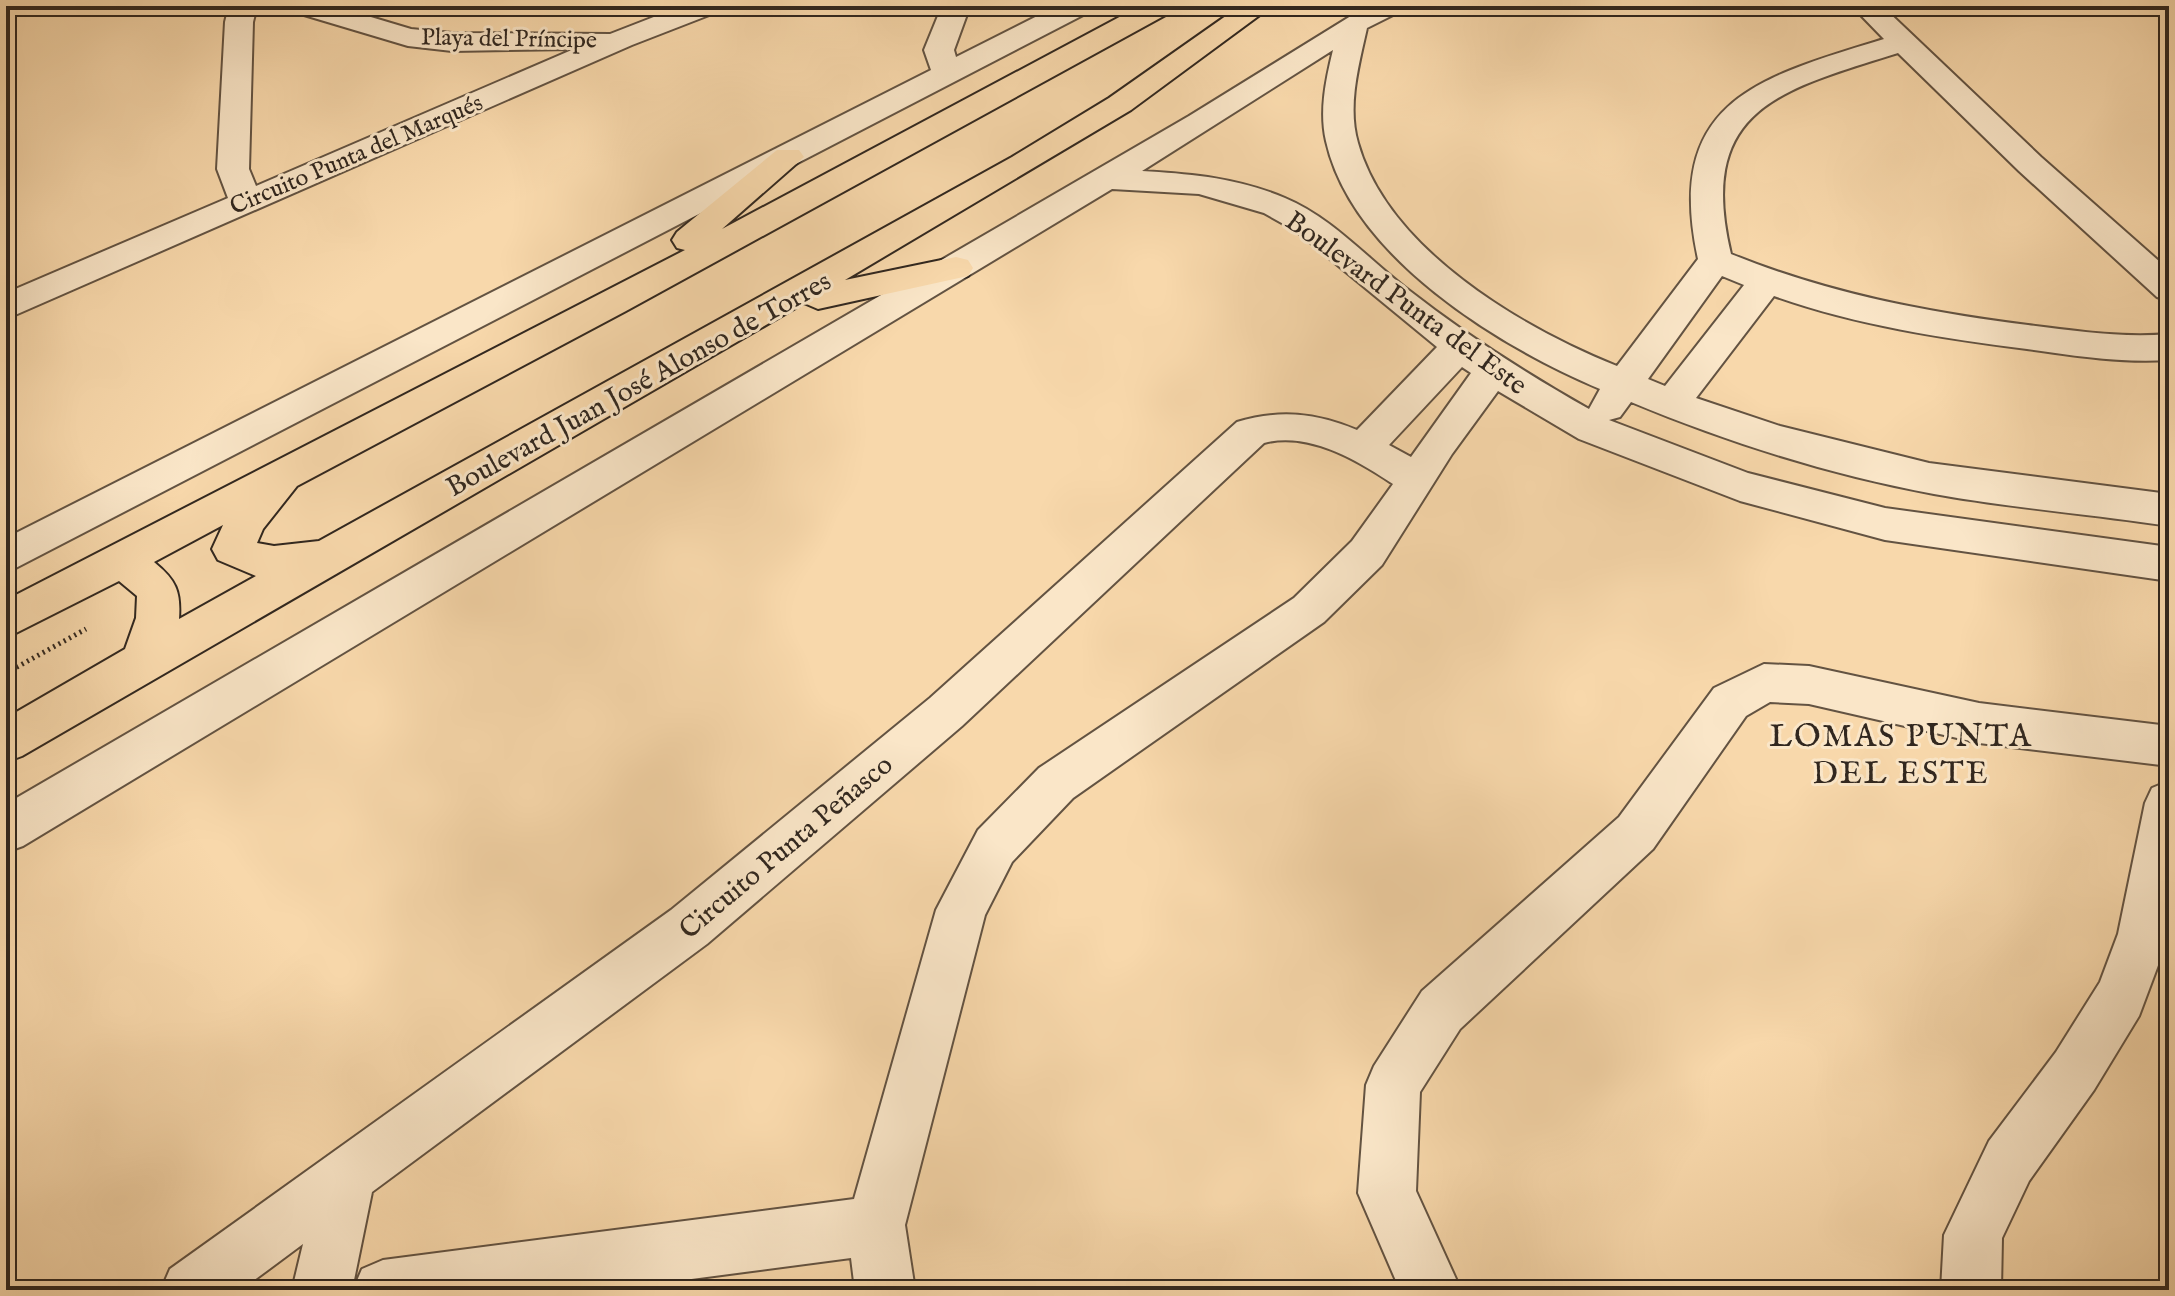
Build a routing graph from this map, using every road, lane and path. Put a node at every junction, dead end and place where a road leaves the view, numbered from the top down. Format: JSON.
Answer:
{"nodes":[{"id":1,"x":243,"y":6,"type":"edge"},
{"id":2,"x":304,"y":6,"type":"edge"},
{"id":3,"x":707,"y":6,"type":"edge"},
{"id":4,"x":956,"y":6,"type":"edge"},
{"id":5,"x":1079,"y":6,"type":"edge"},
{"id":6,"x":1161,"y":6,"type":"edge"},
{"id":7,"x":1258,"y":6,"type":"edge"},
{"id":8,"x":1389,"y":6,"type":"edge"},
{"id":9,"x":1866,"y":6,"type":"edge"},
{"id":10,"x":1354,"y":24,"type":"junction"},
{"id":11,"x":622,"y":39,"type":"junction"},
{"id":12,"x":1905,"y":42,"type":"junction"},
{"id":13,"x":947,"y":73,"type":"junction"},
{"id":14,"x":788,"y":157,"type":"junction"},
{"id":15,"x":1102,"y":179,"type":"junction"},
{"id":16,"x":246,"y":201,"type":"junction"},
{"id":17,"x":1715,"y":260,"type":"junction"},
{"id":18,"x":956,"y":268,"type":"junction"},
{"id":19,"x":1765,"y":283,"type":"junction"},
{"id":20,"x":2169,"y":289,"type":"edge"},
{"id":21,"x":613,"y":303,"type":"junction"},
{"id":22,"x":776,"y":306,"type":"junction"},
{"id":23,"x":6,"y":307,"type":"edge"},
{"id":24,"x":1459,"y":347,"type":"junction"},
{"id":25,"x":2169,"y":347,"type":"edge"},
{"id":26,"x":1493,"y":371,"type":"junction"},
{"id":27,"x":1622,"y":385,"type":"junction"},
{"id":28,"x":1671,"y":404,"type":"junction"},
{"id":29,"x":1593,"y":429,"type":"junction"},
{"id":30,"x":1363,"y":448,"type":"junction"},
{"id":31,"x":296,"y":467,"type":"junction"},
{"id":32,"x":1417,"y":480,"type":"junction"},
{"id":33,"x":2010,"y":490,"type":"junction"},
{"id":34,"x":2169,"y":510,"type":"edge"},
{"id":35,"x":2031,"y":544,"type":"junction"},
{"id":36,"x":337,"y":552,"type":"junction"},
{"id":37,"x":6,"y":557,"type":"edge"},
{"id":38,"x":121,"y":559,"type":"junction"},
{"id":39,"x":2169,"y":564,"type":"edge"},
{"id":40,"x":6,"y":620,"type":"edge"},
{"id":41,"x":143,"y":661,"type":"junction"},
{"id":42,"x":6,"y":742,"type":"edge"},
{"id":43,"x":2169,"y":746,"type":"edge"},
{"id":44,"x":2169,"y":803,"type":"edge"},
{"id":45,"x":6,"y":830,"type":"edge"},
{"id":46,"x":347,"y":1177,"type":"junction"},
{"id":47,"x":876,"y":1225,"type":"junction"},
{"id":48,"x":191,"y":1290,"type":"edge"},
{"id":49,"x":322,"y":1290,"type":"edge"},
{"id":50,"x":383,"y":1290,"type":"edge"},
{"id":51,"x":885,"y":1290,"type":"edge"},
{"id":52,"x":1431,"y":1290,"type":"edge"},
{"id":53,"x":1971,"y":1290,"type":"edge"}],
"edges":[{"from":1,"to":16,"type":"street"},
{"from":2,"to":11,"type":"street","name":"Playa del Príncipe"},
{"from":3,"to":11,"type":"street","name":"Circuito Punta del Marqués"},
{"from":4,"to":13,"type":"street"},
{"from":5,"to":13,"type":"street"},
{"from":6,"to":21,"type":"main road"},
{"from":7,"to":22,"type":"main road","name":"Boulevard Juan José Alonso de Torres"},
{"from":8,"to":10,"type":"street"},
{"from":9,"to":12,"type":"street"},
{"from":10,"to":15,"type":"street"},
{"from":10,"to":27,"type":"street","name":"Boulevard Punta del Este"},
{"from":11,"to":16,"type":"street","name":"Circuito Punta del Marqués"},
{"from":12,"to":17,"type":"street"},
{"from":12,"to":20,"type":"street"},
{"from":13,"to":14,"type":"street"},
{"from":14,"to":21,"type":"main road"},
{"from":14,"to":37,"type":"street"},
{"from":15,"to":18,"type":"street"},
{"from":15,"to":24,"type":"street","name":"Boulevard Punta del Este"},
{"from":16,"to":23,"type":"street","name":"Circuito Punta del Marqués"},
{"from":17,"to":19,"type":"street"},
{"from":17,"to":27,"type":"street"},
{"from":18,"to":22,"type":"main road"},
{"from":18,"to":45,"type":"street"},
{"from":19,"to":25,"type":"street"},
{"from":19,"to":28,"type":"street"},
{"from":21,"to":31,"type":"main road"},
{"from":22,"to":36,"type":"main road","name":"Boulevard Juan José Alonso de Torres"},
{"from":24,"to":26,"type":"street","name":"Boulevard Punta del Este"},
{"from":24,"to":30,"type":"street"},
{"from":26,"to":29,"type":"street","name":"Boulevard Punta del Este"},
{"from":26,"to":32,"type":"street"},
{"from":27,"to":28,"type":"street","name":"Boulevard Punta del Este"},
{"from":27,"to":29,"type":"street"},
{"from":28,"to":33,"type":"street","name":"Boulevard Punta del Este"},
{"from":29,"to":35,"type":"street","name":"Boulevard Punta del Este"},
{"from":30,"to":32,"type":"street","name":"Circuito Punta Peñasco"},
{"from":30,"to":46,"type":"street","name":"Circuito Punta Peñasco"},
{"from":31,"to":36,"type":"main road"},
{"from":31,"to":38,"type":"main road"},
{"from":32,"to":47,"type":"street"},
{"from":33,"to":34,"type":"street","name":"Boulevard Punta del Este"},
{"from":33,"to":35,"type":"street"},
{"from":35,"to":39,"type":"street","name":"Boulevard Punta del Este"},
{"from":36,"to":41,"type":"main road","name":"Boulevard Juan José Alonso de Torres"},
{"from":38,"to":40,"type":"main road"},
{"from":38,"to":41,"type":"main road"},
{"from":41,"to":42,"type":"main road","name":"Boulevard Juan José Alonso de Torres"},
{"from":43,"to":52,"type":"street"},
{"from":44,"to":53,"type":"street"},
{"from":46,"to":48,"type":"street","name":"Circuito Punta Peñasco"},
{"from":46,"to":49,"type":"street"},
{"from":47,"to":50,"type":"street"},
{"from":47,"to":51,"type":"street"}]}
